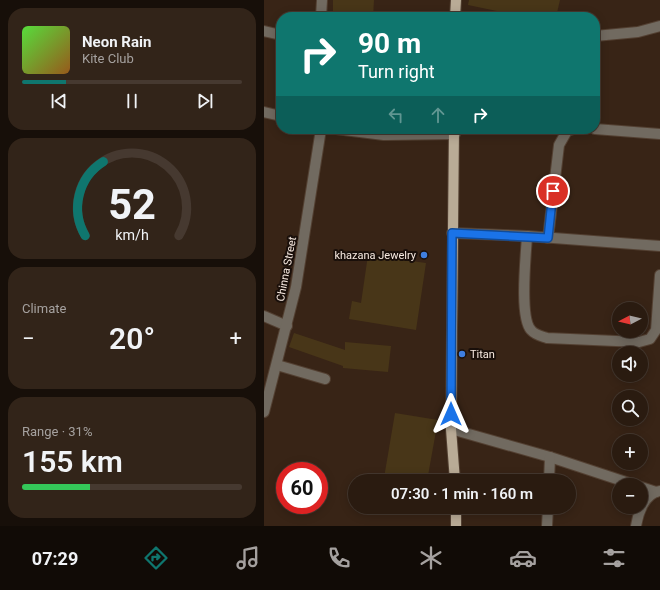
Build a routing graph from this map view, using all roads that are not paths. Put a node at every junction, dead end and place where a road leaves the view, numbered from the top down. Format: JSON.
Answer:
{"nodes":[{"id":1,"x":322,"y":0,"type":"edge"},
{"id":2,"x":456,"y":0,"type":"edge"},
{"id":3,"x":321,"y":12,"type":"edge"},
{"id":4,"x":455,"y":12,"type":"edge"},
{"id":5,"x":660,"y":26,"type":"edge"},
{"id":6,"x":264,"y":31,"type":"edge"},
{"id":7,"x":276,"y":34,"type":"edge"},
{"id":8,"x":600,"y":36,"type":"edge"},
{"id":9,"x":264,"y":112,"type":"edge"},
{"id":10,"x":276,"y":115,"type":"edge"},
{"id":11,"x":600,"y":129,"type":"edge"},
{"id":12,"x":320,"y":134,"type":"edge"},
{"id":13,"x":454,"y":134,"type":"edge"},
{"id":14,"x":565,"y":134,"type":"edge"},
{"id":15,"x":660,"y":134,"type":"edge"},
{"id":16,"x":452,"y":233,"type":"junction"},
{"id":17,"x":527,"y":236,"type":"junction"},
{"id":18,"x":548,"y":238,"type":"junction"},
{"id":19,"x":660,"y":246,"type":"edge"},
{"id":20,"x":660,"y":274,"type":"edge"},
{"id":21,"x":264,"y":316,"type":"edge"},
{"id":22,"x":286,"y":326,"type":"junction"},
{"id":23,"x":276,"y":365,"type":"junction"},
{"id":24,"x":325,"y":379,"type":"dead end"},
{"id":25,"x":264,"y":412,"type":"edge"},
{"id":26,"x":451,"y":429,"type":"junction"},
{"id":27,"x":550,"y":457,"type":"junction"},
{"id":28,"x":454,"y":474,"type":"edge"},
{"id":29,"x":549,"y":474,"type":"edge"},
{"id":30,"x":614,"y":478,"type":"edge"},
{"id":31,"x":648,"y":489,"type":"edge"},
{"id":32,"x":658,"y":492,"type":"edge"},
{"id":33,"x":456,"y":514,"type":"edge"},
{"id":34,"x":548,"y":514,"type":"edge"},
{"id":35,"x":456,"y":526,"type":"edge"},
{"id":36,"x":547,"y":526,"type":"edge"},
{"id":37,"x":636,"y":526,"type":"edge"}],
"edges":[{"from":1,"to":3,"type":"street"},
{"from":2,"to":4,"type":"main road"},
{"from":5,"to":8,"type":"street"},
{"from":6,"to":7,"type":"street"},
{"from":9,"to":10,"type":"street"},
{"from":11,"to":15,"type":"street"},
{"from":12,"to":22,"type":"street","name":"Chinna Street"},
{"from":13,"to":16,"type":"main road"},
{"from":14,"to":18,"type":"street"},
{"from":16,"to":17,"type":"street"},
{"from":16,"to":26,"type":"main road"},
{"from":17,"to":18,"type":"street"},
{"from":17,"to":20,"type":"street"},
{"from":18,"to":19,"type":"street"},
{"from":21,"to":22,"type":"street"},
{"from":22,"to":23,"type":"street","name":"Chinna Street"},
{"from":23,"to":24,"type":"street"},
{"from":23,"to":25,"type":"street","name":"Chinna Street"},
{"from":26,"to":27,"type":"street"},
{"from":26,"to":28,"type":"main road"},
{"from":27,"to":29,"type":"street"},
{"from":27,"to":30,"type":"street"},
{"from":31,"to":32,"type":"street"},
{"from":32,"to":37,"type":"street"},
{"from":33,"to":35,"type":"main road"},
{"from":34,"to":36,"type":"street"}]}
